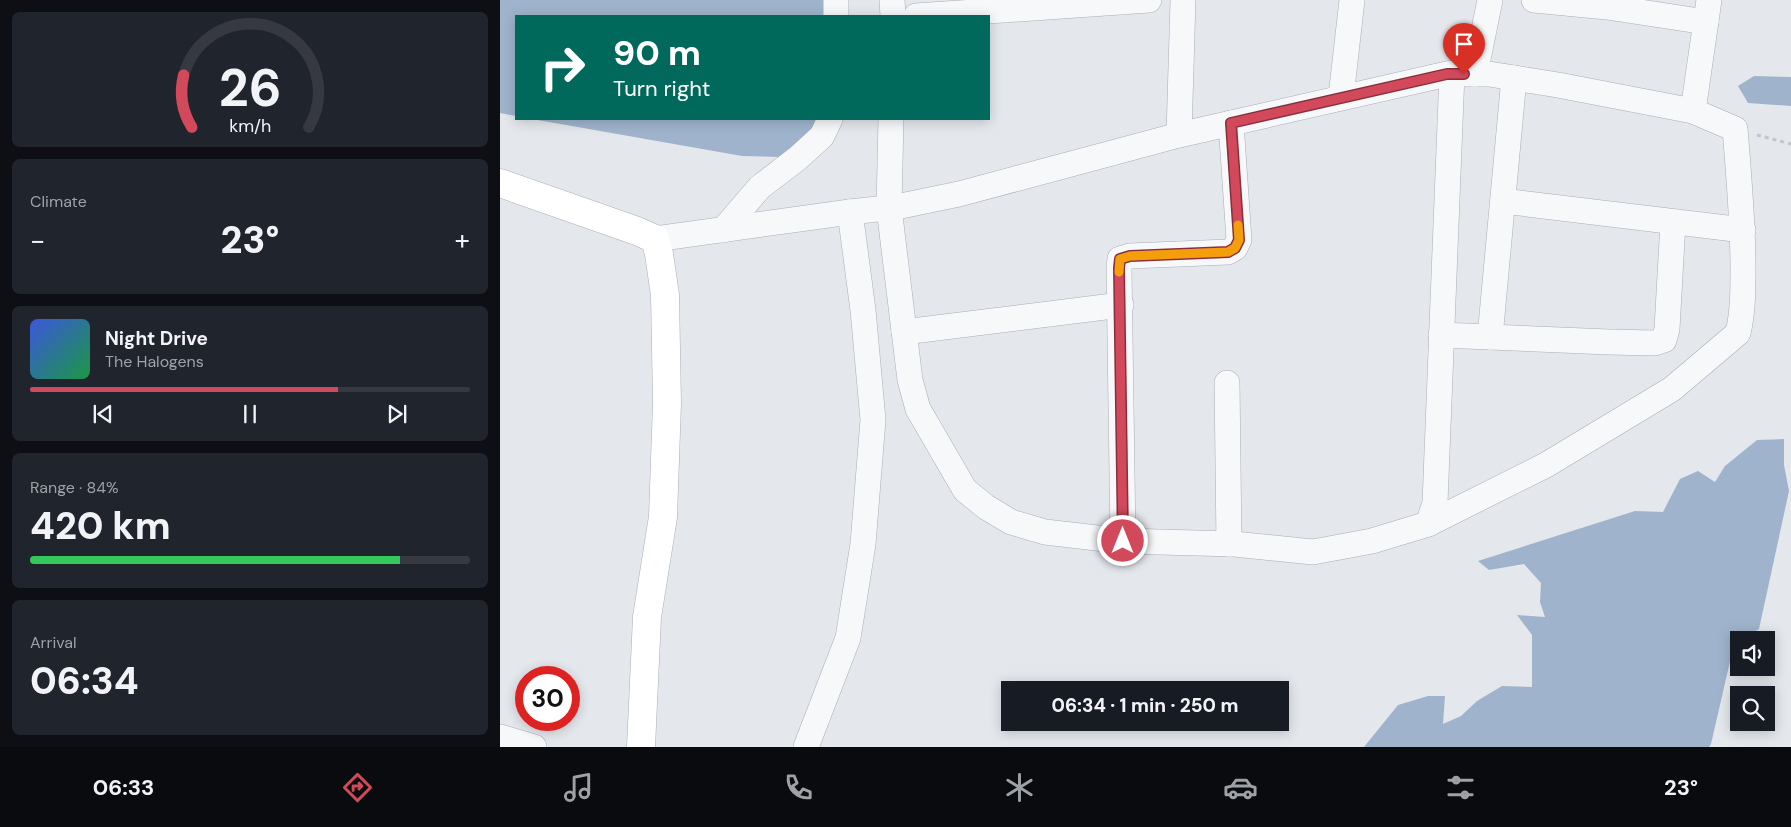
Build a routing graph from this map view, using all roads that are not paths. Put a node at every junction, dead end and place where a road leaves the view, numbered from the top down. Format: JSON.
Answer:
{"nodes":[{"id":1,"x":836,"y":0,"type":"edge"},
{"id":2,"x":892,"y":0,"type":"edge"},
{"id":3,"x":1149,"y":0,"type":"edge"},
{"id":4,"x":1183,"y":0,"type":"edge"},
{"id":5,"x":1352,"y":0,"type":"edge"},
{"id":6,"x":1490,"y":0,"type":"edge"},
{"id":7,"x":1534,"y":0,"type":"edge"},
{"id":8,"x":1607,"y":3,"type":"edge"},
{"id":9,"x":1708,"y":11,"type":"edge"},
{"id":10,"x":836,"y":15,"type":"edge"},
{"id":11,"x":893,"y":15,"type":"edge"},
{"id":12,"x":931,"y":15,"type":"edge"},
{"id":13,"x":1464,"y":74,"type":"junction"},
{"id":14,"x":1514,"y":78,"type":"junction"},
{"id":15,"x":1341,"y":97,"type":"junction"},
{"id":16,"x":1693,"y":111,"type":"junction"},
{"id":17,"x":830,"y":120,"type":"edge"},
{"id":18,"x":891,"y":120,"type":"edge"},
{"id":19,"x":1231,"y":123,"type":"junction"},
{"id":20,"x":1179,"y":136,"type":"junction"},
{"id":21,"x":500,"y":183,"type":"edge"},
{"id":22,"x":1503,"y":201,"type":"junction"},
{"id":23,"x":889,"y":208,"type":"junction"},
{"id":24,"x":850,"y":212,"type":"junction"},
{"id":25,"x":1673,"y":222,"type":"junction"},
{"id":26,"x":723,"y":230,"type":"junction"},
{"id":27,"x":1743,"y":230,"type":"junction"},
{"id":28,"x":654,"y":239,"type":"junction"},
{"id":29,"x":1121,"y":305,"type":"junction"},
{"id":30,"x":904,"y":332,"type":"junction"},
{"id":31,"x":1441,"y":335,"type":"junction"},
{"id":32,"x":1490,"y":337,"type":"junction"},
{"id":33,"x":1227,"y":383,"type":"dead end"},
{"id":34,"x":1428,"y":524,"type":"junction"},
{"id":35,"x":1123,"y":541,"type":"junction"},
{"id":36,"x":1229,"y":544,"type":"junction"},
{"id":37,"x":500,"y":738,"type":"edge"},
{"id":38,"x":534,"y":747,"type":"edge"},
{"id":39,"x":641,"y":747,"type":"edge"},
{"id":40,"x":806,"y":747,"type":"edge"}],
"edges":[{"from":1,"to":10,"type":"street"},
{"from":2,"to":11,"type":"street"},
{"from":3,"to":12,"type":"street"},
{"from":4,"to":20,"type":"street"},
{"from":5,"to":15,"type":"street"},
{"from":6,"to":13,"type":"street"},
{"from":7,"to":8,"type":"street"},
{"from":8,"to":9,"type":"street"},
{"from":9,"to":16,"type":"street"},
{"from":13,"to":14,"type":"street"},
{"from":13,"to":15,"type":"street"},
{"from":13,"to":31,"type":"street"},
{"from":14,"to":16,"type":"street"},
{"from":14,"to":22,"type":"street"},
{"from":15,"to":19,"type":"street"},
{"from":16,"to":27,"type":"street"},
{"from":17,"to":26,"type":"street"},
{"from":18,"to":23,"type":"street"},
{"from":19,"to":20,"type":"street"},
{"from":19,"to":29,"type":"street"},
{"from":20,"to":23,"type":"street"},
{"from":21,"to":28,"type":"main road"},
{"from":22,"to":25,"type":"street"},
{"from":22,"to":32,"type":"street"},
{"from":23,"to":24,"type":"street"},
{"from":23,"to":30,"type":"street"},
{"from":24,"to":26,"type":"street"},
{"from":24,"to":40,"type":"street"},
{"from":25,"to":27,"type":"street"},
{"from":25,"to":32,"type":"street"},
{"from":26,"to":28,"type":"street"},
{"from":27,"to":34,"type":"street"},
{"from":28,"to":39,"type":"main road"},
{"from":29,"to":30,"type":"street"},
{"from":29,"to":35,"type":"street"},
{"from":30,"to":35,"type":"street"},
{"from":31,"to":32,"type":"street"},
{"from":31,"to":34,"type":"street"},
{"from":33,"to":36,"type":"street"},
{"from":34,"to":36,"type":"street"},
{"from":35,"to":36,"type":"street"},
{"from":37,"to":38,"type":"street"}]}
